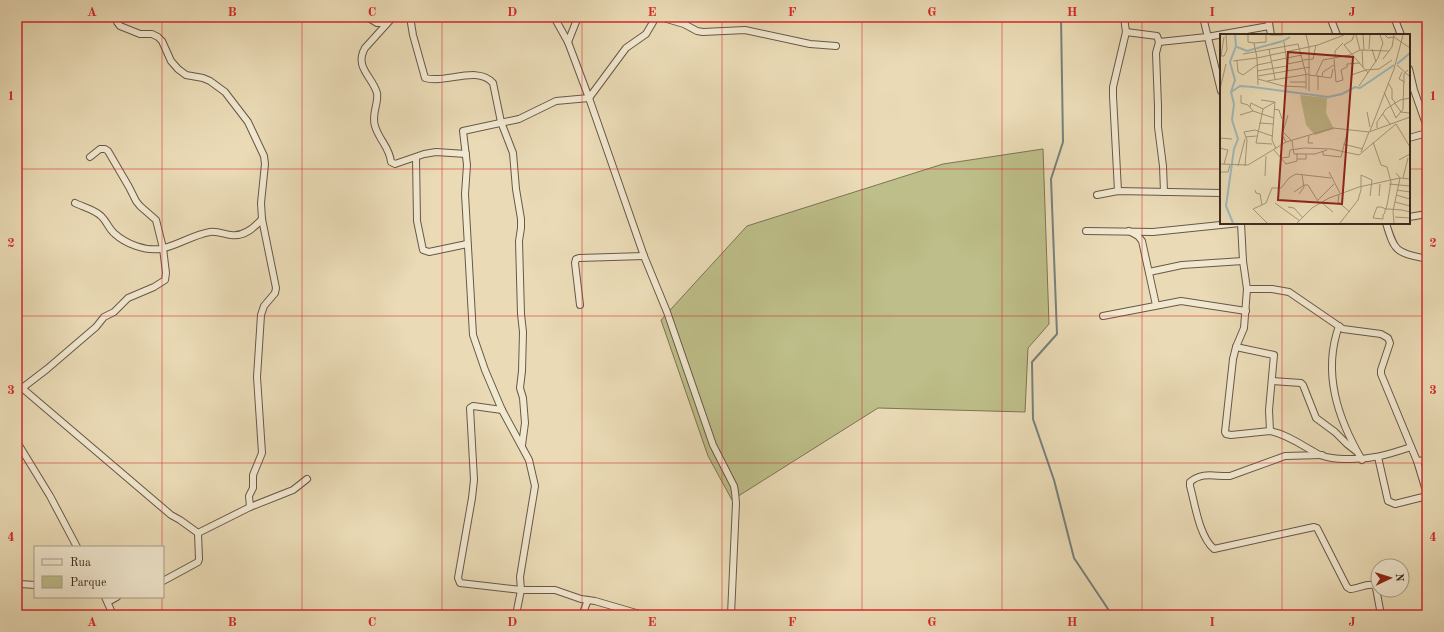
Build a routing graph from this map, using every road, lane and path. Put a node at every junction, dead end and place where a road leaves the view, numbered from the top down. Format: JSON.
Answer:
{"nodes":[{"id":1,"x":117,"y":17,"type":"edge"},
{"id":2,"x":367,"y":17,"type":"edge"},
{"id":3,"x":393,"y":17,"type":"edge"},
{"id":4,"x":410,"y":17,"type":"edge"},
{"id":5,"x":554,"y":17,"type":"edge"},
{"id":6,"x":578,"y":17,"type":"edge"},
{"id":7,"x":656,"y":17,"type":"edge"},
{"id":8,"x":1124,"y":17,"type":"edge"},
{"id":9,"x":1203,"y":17,"type":"edge"},
{"id":10,"x":1268,"y":17,"type":"edge"},
{"id":11,"x":1330,"y":17,"type":"edge"},
{"id":12,"x":1394,"y":17,"type":"edge"},
{"id":13,"x":664,"y":18,"type":"edge"},
{"id":14,"x":386,"y":23,"type":"junction"},
{"id":15,"x":1269,"y":26,"type":"junction"},
{"id":16,"x":1126,"y":32,"type":"junction"},
{"id":17,"x":1225,"y":34,"type":"edge"},
{"id":18,"x":1271,"y":34,"type":"edge"},
{"id":19,"x":1337,"y":34,"type":"edge"},
{"id":20,"x":1401,"y":34,"type":"edge"},
{"id":21,"x":1220,"y":35,"type":"edge"},
{"id":22,"x":1208,"y":37,"type":"junction"},
{"id":23,"x":568,"y":42,"type":"junction"},
{"id":24,"x":1159,"y":42,"type":"junction"},
{"id":25,"x":836,"y":46,"type":"dead end"},
{"id":26,"x":1410,"y":73,"type":"edge"},
{"id":27,"x":1220,"y":87,"type":"edge"},
{"id":28,"x":589,"y":98,"type":"junction"},
{"id":29,"x":501,"y":122,"type":"junction"},
{"id":30,"x":1427,"y":127,"type":"edge"},
{"id":31,"x":1427,"y":133,"type":"edge"},
{"id":32,"x":1410,"y":138,"type":"edge"},
{"id":33,"x":466,"y":154,"type":"junction"},
{"id":34,"x":90,"y":157,"type":"dead end"},
{"id":35,"x":416,"y":158,"type":"junction"},
{"id":36,"x":1118,"y":191,"type":"junction"},
{"id":37,"x":1164,"y":192,"type":"junction"},
{"id":38,"x":1220,"y":193,"type":"edge"},
{"id":39,"x":1097,"y":195,"type":"dead end"},
{"id":40,"x":75,"y":203,"type":"dead end"},
{"id":41,"x":1427,"y":214,"type":"edge"},
{"id":42,"x":1410,"y":216,"type":"edge"},
{"id":43,"x":262,"y":219,"type":"junction"},
{"id":44,"x":1230,"y":224,"type":"edge"},
{"id":45,"x":1240,"y":224,"type":"edge"},
{"id":46,"x":1386,"y":224,"type":"edge"},
{"id":47,"x":1086,"y":231,"type":"dead end"},
{"id":48,"x":1128,"y":231,"type":"junction"},
{"id":49,"x":467,"y":244,"type":"junction"},
{"id":50,"x":163,"y":248,"type":"junction"},
{"id":51,"x":644,"y":256,"type":"junction"},
{"id":52,"x":1427,"y":258,"type":"edge"},
{"id":53,"x":1243,"y":261,"type":"junction"},
{"id":54,"x":1149,"y":272,"type":"junction"},
{"id":55,"x":1247,"y":290,"type":"junction"},
{"id":56,"x":1156,"y":304,"type":"junction"},
{"id":57,"x":580,"y":305,"type":"dead end"},
{"id":58,"x":1246,"y":311,"type":"junction"},
{"id":59,"x":1103,"y":316,"type":"dead end"},
{"id":60,"x":1339,"y":326,"type":"junction"},
{"id":61,"x":1236,"y":347,"type":"junction"},
{"id":62,"x":1272,"y":381,"type":"junction"},
{"id":63,"x":20,"y":390,"type":"edge"},
{"id":64,"x":502,"y":410,"type":"junction"},
{"id":65,"x":1270,"y":431,"type":"junction"},
{"id":66,"x":17,"y":442,"type":"edge"},
{"id":67,"x":522,"y":445,"type":"junction"},
{"id":68,"x":1411,"y":447,"type":"junction"},
{"id":69,"x":1358,"y":452,"type":"junction"},
{"id":70,"x":1322,"y":455,"type":"junction"},
{"id":71,"x":1378,"y":457,"type":"junction"},
{"id":72,"x":1362,"y":460,"type":"junction"},
{"id":73,"x":1427,"y":460,"type":"edge"},
{"id":74,"x":1417,"y":462,"type":"junction"},
{"id":75,"x":307,"y":479,"type":"dead end"},
{"id":76,"x":1427,"y":495,"type":"edge"},
{"id":77,"x":250,"y":508,"type":"junction"},
{"id":78,"x":198,"y":533,"type":"junction"},
{"id":79,"x":77,"y":546,"type":"edge"},
{"id":80,"x":164,"y":580,"type":"edge"},
{"id":81,"x":17,"y":585,"type":"edge"},
{"id":82,"x":34,"y":585,"type":"edge"},
{"id":83,"x":521,"y":590,"type":"junction"},
{"id":84,"x":106,"y":599,"type":"edge"},
{"id":85,"x":588,"y":600,"type":"junction"},
{"id":86,"x":113,"y":615,"type":"edge"},
{"id":87,"x":516,"y":615,"type":"edge"},
{"id":88,"x":582,"y":615,"type":"edge"},
{"id":89,"x":643,"y":615,"type":"edge"},
{"id":90,"x":731,"y":615,"type":"edge"},
{"id":91,"x":1380,"y":615,"type":"edge"}],
"edges":[{"from":1,"to":43,"type":"street"},
{"from":2,"to":14,"type":"street"},
{"from":3,"to":14,"type":"street"},
{"from":4,"to":29,"type":"street"},
{"from":5,"to":23,"type":"street"},
{"from":6,"to":23,"type":"street"},
{"from":7,"to":28,"type":"street"},
{"from":8,"to":16,"type":"street"},
{"from":9,"to":22,"type":"street"},
{"from":10,"to":15,"type":"street"},
{"from":11,"to":19,"type":"street"},
{"from":12,"to":20,"type":"street"},
{"from":13,"to":25,"type":"street"},
{"from":14,"to":35,"type":"street"},
{"from":15,"to":17,"type":"street"},
{"from":15,"to":18,"type":"street"},
{"from":16,"to":24,"type":"street"},
{"from":16,"to":36,"type":"street"},
{"from":21,"to":22,"type":"street"},
{"from":22,"to":24,"type":"street"},
{"from":22,"to":27,"type":"street"},
{"from":23,"to":28,"type":"street"},
{"from":24,"to":37,"type":"street"},
{"from":26,"to":30,"type":"street"},
{"from":28,"to":29,"type":"street"},
{"from":28,"to":51,"type":"street"},
{"from":29,"to":33,"type":"street"},
{"from":29,"to":67,"type":"street"},
{"from":31,"to":32,"type":"street"},
{"from":33,"to":35,"type":"street"},
{"from":33,"to":49,"type":"street"},
{"from":34,"to":50,"type":"street"},
{"from":35,"to":49,"type":"street"},
{"from":36,"to":37,"type":"street"},
{"from":36,"to":39,"type":"street"},
{"from":37,"to":38,"type":"street"},
{"from":40,"to":50,"type":"street"},
{"from":41,"to":42,"type":"street"},
{"from":43,"to":50,"type":"street"},
{"from":43,"to":77,"type":"street"},
{"from":44,"to":48,"type":"street"},
{"from":45,"to":53,"type":"street"},
{"from":46,"to":52,"type":"street"},
{"from":47,"to":48,"type":"street"},
{"from":48,"to":54,"type":"street"},
{"from":49,"to":64,"type":"street"},
{"from":50,"to":63,"type":"street"},
{"from":51,"to":57,"type":"street"},
{"from":51,"to":90,"type":"street"},
{"from":53,"to":54,"type":"street"},
{"from":53,"to":55,"type":"street"},
{"from":54,"to":56,"type":"street"},
{"from":55,"to":58,"type":"street"},
{"from":55,"to":60,"type":"street"},
{"from":56,"to":58,"type":"street"},
{"from":56,"to":59,"type":"street"},
{"from":58,"to":61,"type":"street"},
{"from":60,"to":68,"type":"street"},
{"from":60,"to":69,"type":"street"},
{"from":61,"to":62,"type":"street"},
{"from":61,"to":65,"type":"street"},
{"from":62,"to":65,"type":"street"},
{"from":62,"to":69,"type":"street"},
{"from":63,"to":78,"type":"street"},
{"from":64,"to":67,"type":"street"},
{"from":64,"to":83,"type":"street"},
{"from":65,"to":70,"type":"street"},
{"from":66,"to":79,"type":"street"},
{"from":67,"to":83,"type":"street"},
{"from":68,"to":71,"type":"street"},
{"from":68,"to":74,"type":"street"},
{"from":69,"to":72,"type":"street"},
{"from":70,"to":72,"type":"street"},
{"from":70,"to":91,"type":"street"},
{"from":71,"to":72,"type":"street"},
{"from":71,"to":76,"type":"street"},
{"from":73,"to":74,"type":"street"},
{"from":74,"to":76,"type":"street"},
{"from":75,"to":77,"type":"street"},
{"from":77,"to":78,"type":"street"},
{"from":78,"to":80,"type":"street"},
{"from":81,"to":82,"type":"street"},
{"from":83,"to":85,"type":"street"},
{"from":83,"to":87,"type":"street"},
{"from":84,"to":86,"type":"street"},
{"from":85,"to":88,"type":"street"},
{"from":85,"to":89,"type":"street"}]}
